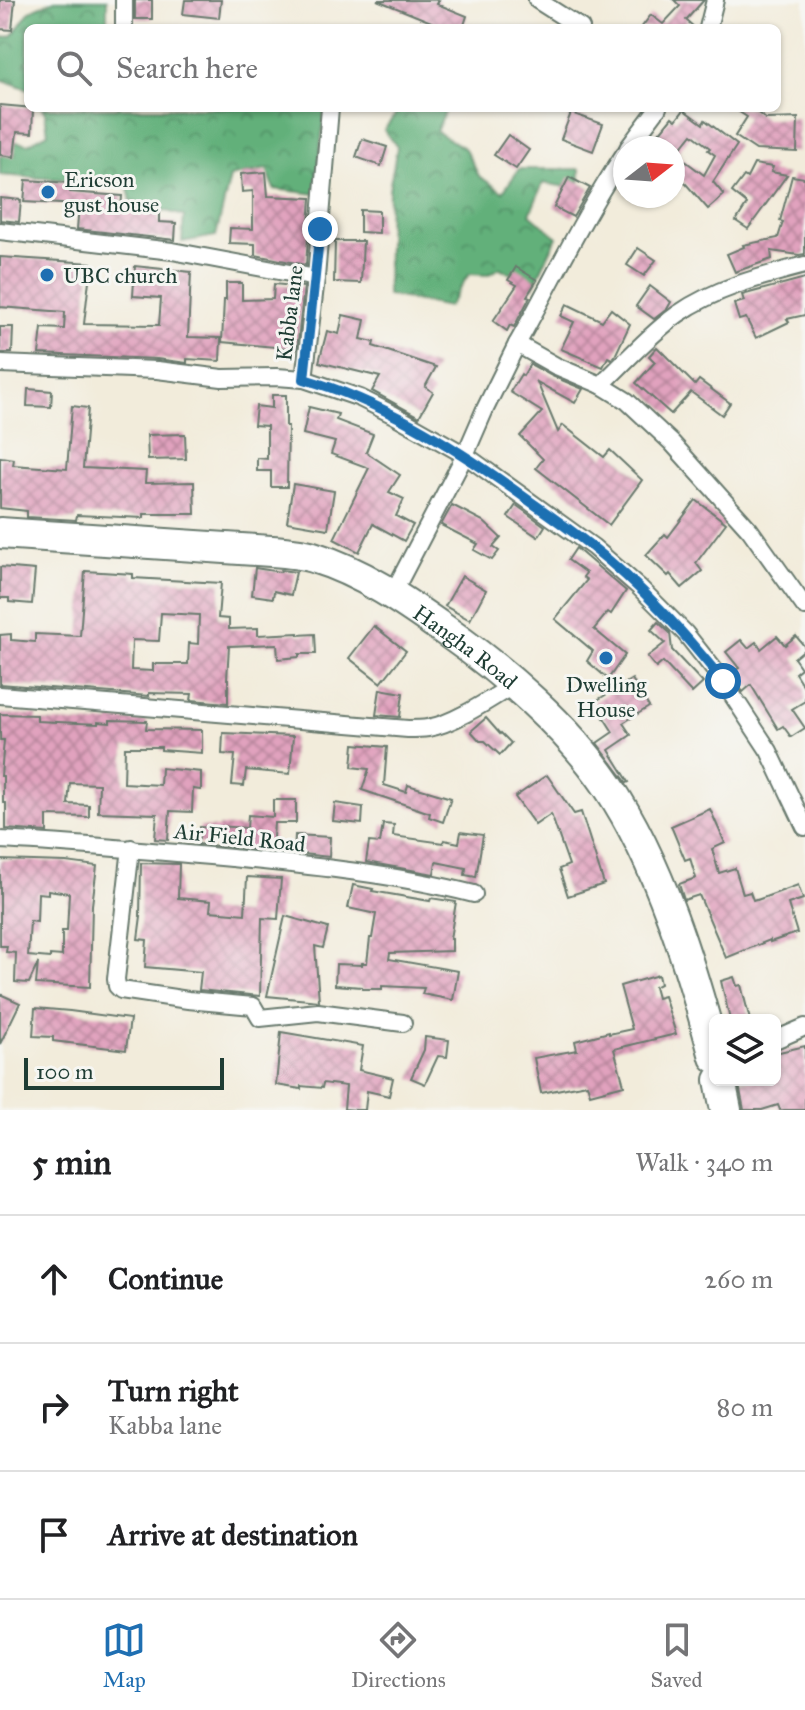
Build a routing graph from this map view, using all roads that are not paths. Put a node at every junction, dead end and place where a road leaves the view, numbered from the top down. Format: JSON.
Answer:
{"nodes":[{"id":1,"x":124,"y":0,"type":"edge"},
{"id":2,"x":537,"y":0,"type":"edge"},
{"id":3,"x":715,"y":0,"type":"edge"},
{"id":4,"x":124,"y":24,"type":"edge"},
{"id":5,"x":575,"y":24,"type":"edge"},
{"id":6,"x":709,"y":24,"type":"edge"},
{"id":7,"x":330,"y":112,"type":"edge"},
{"id":8,"x":654,"y":112,"type":"edge"},
{"id":9,"x":637,"y":136,"type":"edge"},
{"id":10,"x":613,"y":171,"type":"edge"},
{"id":11,"x":0,"y":231,"type":"edge"},
{"id":12,"x":805,"y":265,"type":"edge"},
{"id":13,"x":316,"y":278,"type":"junction"},
{"id":14,"x":517,"y":344,"type":"junction"},
{"id":15,"x":0,"y":364,"type":"edge"},
{"id":16,"x":304,"y":379,"type":"junction"},
{"id":17,"x":601,"y":385,"type":"junction"},
{"id":18,"x":465,"y":455,"type":"junction"},
{"id":19,"x":0,"y":533,"type":"edge"},
{"id":20,"x":393,"y":593,"type":"junction"},
{"id":21,"x":805,"y":607,"type":"edge"},
{"id":22,"x":515,"y":684,"type":"junction"},
{"id":23,"x":0,"y":695,"type":"edge"},
{"id":24,"x":805,"y":827,"type":"edge"},
{"id":25,"x":0,"y":840,"type":"edge"},
{"id":26,"x":131,"y":848,"type":"junction"},
{"id":27,"x":474,"y":894,"type":"dead end"},
{"id":28,"x":403,"y":1023,"type":"dead end"},
{"id":29,"x":805,"y":1027,"type":"edge"},
{"id":30,"x":709,"y":1035,"type":"edge"},
{"id":31,"x":781,"y":1037,"type":"edge"},
{"id":32,"x":721,"y":1086,"type":"edge"},
{"id":33,"x":726,"y":1110,"type":"edge"}],
"edges":[{"from":1,"to":4,"type":"street"},
{"from":2,"to":5,"type":"street"},
{"from":3,"to":6,"type":"street"},
{"from":7,"to":13,"type":"street","name":"Kabba lane"},
{"from":8,"to":9,"type":"street"},
{"from":10,"to":14,"type":"street"},
{"from":11,"to":13,"type":"street"},
{"from":12,"to":17,"type":"street"},
{"from":13,"to":16,"type":"street","name":"Kabba lane"},
{"from":14,"to":17,"type":"street"},
{"from":14,"to":18,"type":"street"},
{"from":15,"to":16,"type":"street"},
{"from":16,"to":18,"type":"street"},
{"from":17,"to":21,"type":"street"},
{"from":18,"to":20,"type":"street"},
{"from":18,"to":24,"type":"street"},
{"from":19,"to":20,"type":"highway","name":"Hangha Road"},
{"from":20,"to":22,"type":"highway","name":"Hangha Road"},
{"from":22,"to":23,"type":"street"},
{"from":22,"to":30,"type":"highway","name":"Hangha Road"},
{"from":25,"to":26,"type":"street","name":"Air Field Road"},
{"from":26,"to":27,"type":"street","name":"Air Field Road"},
{"from":26,"to":28,"type":"street"},
{"from":29,"to":31,"type":"street"},
{"from":32,"to":33,"type":"highway"}]}
